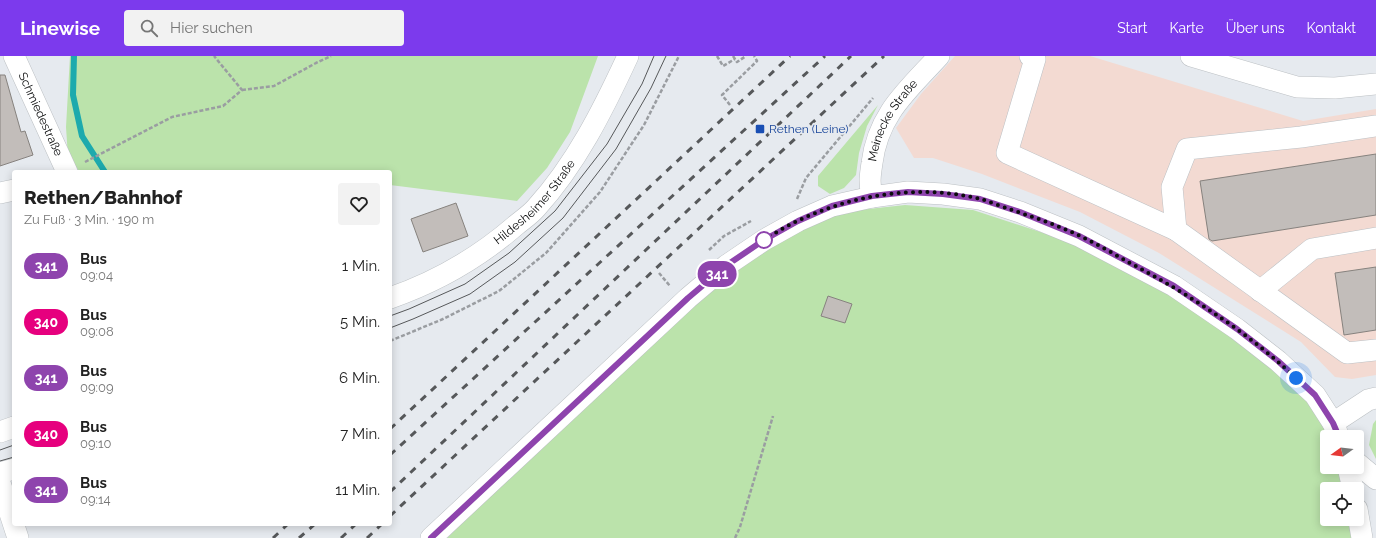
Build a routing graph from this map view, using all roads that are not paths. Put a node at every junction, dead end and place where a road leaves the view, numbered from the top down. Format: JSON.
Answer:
{"nodes":[{"id":1,"x":14,"y":56,"type":"edge"},
{"id":2,"x":628,"y":56,"type":"edge"},
{"id":3,"x":939,"y":56,"type":"edge"},
{"id":4,"x":1030,"y":56,"type":"edge"},
{"id":5,"x":1190,"y":56,"type":"edge"},
{"id":6,"x":1376,"y":84,"type":"edge"},
{"id":7,"x":1376,"y":126,"type":"edge"},
{"id":8,"x":65,"y":170,"type":"edge"},
{"id":9,"x":12,"y":190,"type":"edge"},
{"id":10,"x":0,"y":193,"type":"edge"},
{"id":11,"x":872,"y":196,"type":"junction"},
{"id":12,"x":1176,"y":230,"type":"junction"},
{"id":13,"x":1376,"y":238,"type":"edge"},
{"id":14,"x":1260,"y":291,"type":"junction"},
{"id":15,"x":392,"y":297,"type":"edge"},
{"id":16,"x":1376,"y":350,"type":"edge"},
{"id":17,"x":1376,"y":398,"type":"edge"},
{"id":18,"x":12,"y":428,"type":"edge"},
{"id":19,"x":1336,"y":430,"type":"edge"},
{"id":20,"x":0,"y":432,"type":"edge"},
{"id":21,"x":12,"y":469,"type":"edge"},
{"id":22,"x":1364,"y":469,"type":"edge"},
{"id":23,"x":0,"y":473,"type":"edge"},
{"id":24,"x":1376,"y":479,"type":"edge"},
{"id":25,"x":0,"y":483,"type":"edge"},
{"id":26,"x":12,"y":520,"type":"edge"},
{"id":27,"x":14,"y":526,"type":"edge"},
{"id":28,"x":1360,"y":526,"type":"edge"},
{"id":29,"x":18,"y":538,"type":"edge"},
{"id":30,"x":431,"y":538,"type":"edge"},
{"id":31,"x":1362,"y":538,"type":"edge"}],
"edges":[{"from":1,"to":8,"type":"street","name":"Schmiedestraße"},
{"from":2,"to":15,"type":"street","name":"Hildesheimer Straße"},
{"from":3,"to":11,"type":"street","name":"Meinecke Straße"},
{"from":4,"to":12,"type":"street"},
{"from":5,"to":6,"type":"street"},
{"from":7,"to":12,"type":"street"},
{"from":9,"to":10,"type":"street"},
{"from":11,"to":19,"type":"street"},
{"from":11,"to":30,"type":"street"},
{"from":12,"to":14,"type":"street"},
{"from":13,"to":14,"type":"street"},
{"from":14,"to":16,"type":"street"},
{"from":17,"to":19,"type":"street"},
{"from":18,"to":20,"type":"street"},
{"from":21,"to":23,"type":"street"},
{"from":22,"to":24,"type":"street"},
{"from":25,"to":26,"type":"street"},
{"from":27,"to":29,"type":"street"},
{"from":28,"to":31,"type":"street"}]}
